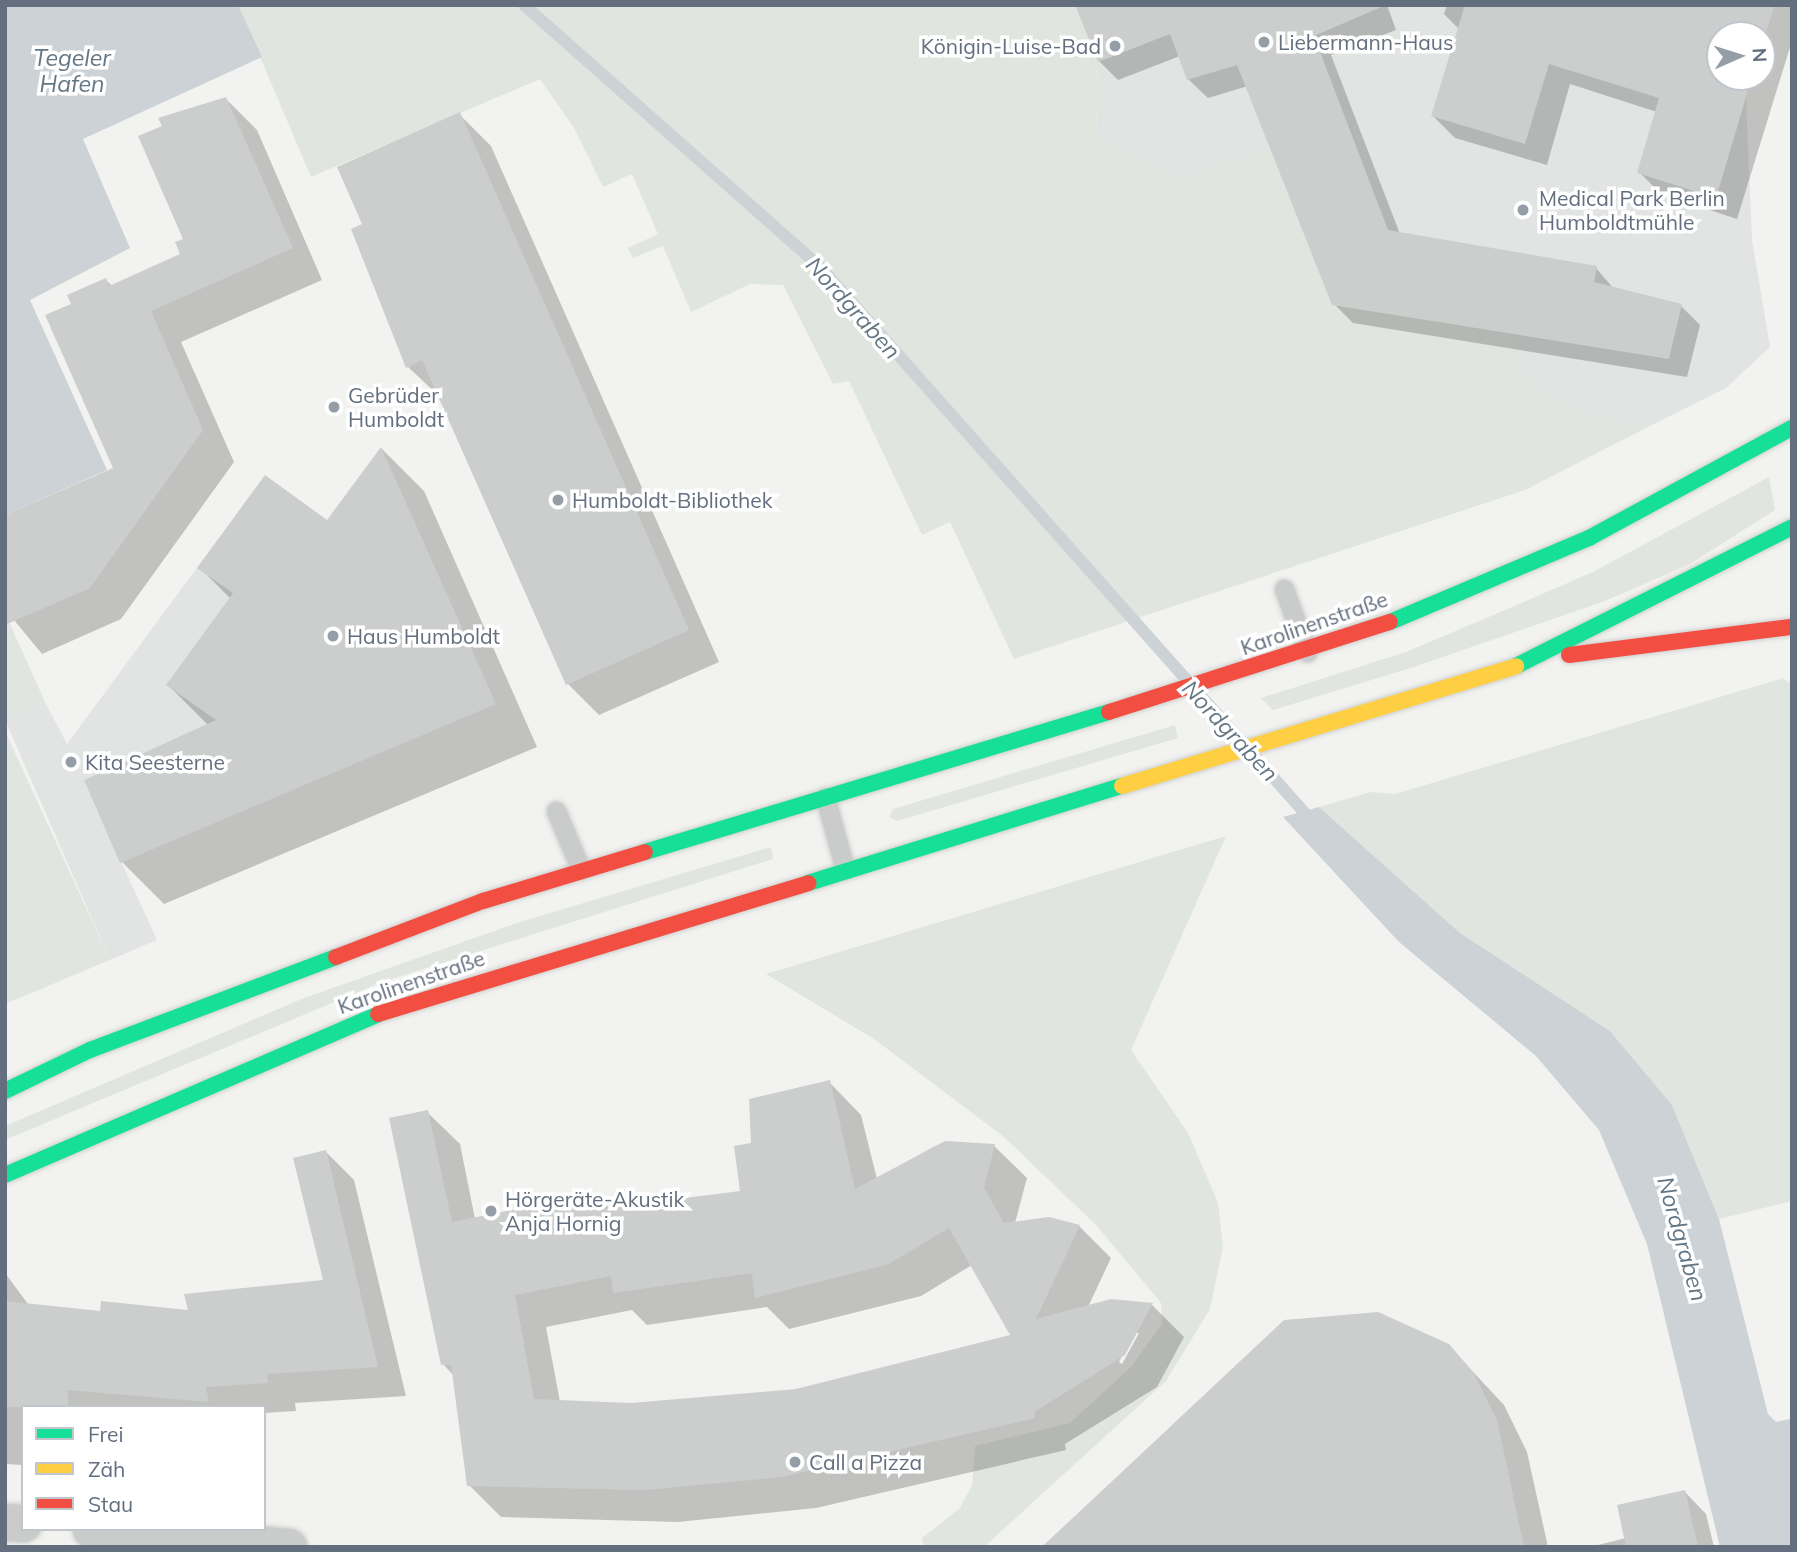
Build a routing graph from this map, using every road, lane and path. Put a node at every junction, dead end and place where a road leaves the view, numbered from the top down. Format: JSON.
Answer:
{"nodes":[{"id":1,"x":1792,"y":428,"type":"edge"},
{"id":2,"x":1792,"y":527,"type":"edge"},
{"id":3,"x":1284,"y":589,"type":"dead end"},
{"id":4,"x":1792,"y":627,"type":"edge"},
{"id":5,"x":1307,"y":652,"type":"junction"},
{"id":6,"x":1542,"y":658,"type":"junction"},
{"id":7,"x":825,"y":797,"type":"junction"},
{"id":8,"x":556,"y":811,"type":"dead end"},
{"id":9,"x":845,"y":869,"type":"junction"},
{"id":10,"x":581,"y":870,"type":"junction"},
{"id":11,"x":5,"y":1091,"type":"edge"},
{"id":12,"x":5,"y":1175,"type":"edge"},
{"id":13,"x":113,"y":1531,"type":"edge"},
{"id":14,"x":288,"y":1547,"type":"edge"}],
"edges":[{"from":1,"to":5,"type":"main road","name":"Karolinenstraße"},
{"from":2,"to":6,"type":"main road","name":"Karolinenstraße"},
{"from":3,"to":5,"type":"lane"},
{"from":4,"to":6,"type":"main road"},
{"from":5,"to":7,"type":"main road","name":"Karolinenstraße"},
{"from":6,"to":9,"type":"main road","name":"Karolinenstraße"},
{"from":7,"to":9,"type":"lane"},
{"from":7,"to":10,"type":"main road","name":"Karolinenstraße"},
{"from":8,"to":10,"type":"lane"},
{"from":9,"to":12,"type":"main road","name":"Karolinenstraße"},
{"from":10,"to":11,"type":"main road","name":"Karolinenstraße"},
{"from":13,"to":14,"type":"street"}]}
